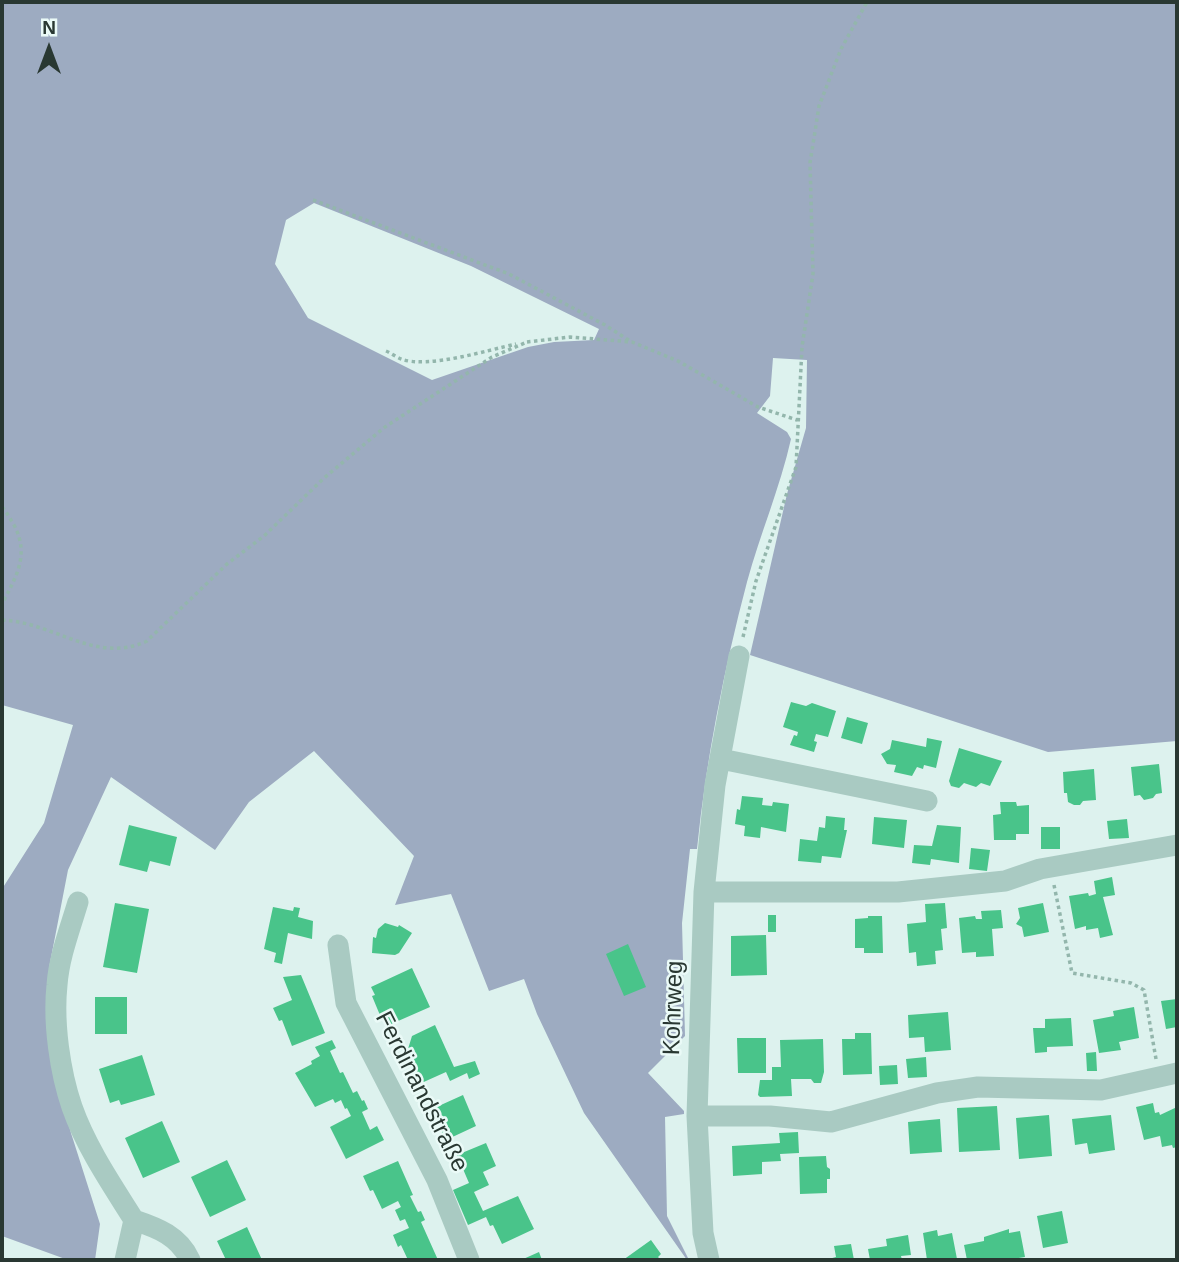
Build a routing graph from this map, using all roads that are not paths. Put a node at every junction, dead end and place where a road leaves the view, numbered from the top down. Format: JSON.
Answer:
{"nodes":[{"id":1,"x":738,"y":656,"type":"road end"},
{"id":2,"x":721,"y":759,"type":"junction"},
{"id":3,"x":927,"y":801,"type":"dead end"},
{"id":4,"x":1177,"y":845,"type":"edge"},
{"id":5,"x":704,"y":892,"type":"junction"},
{"id":6,"x":78,"y":902,"type":"dead end"},
{"id":7,"x":338,"y":945,"type":"dead end"},
{"id":8,"x":1168,"y":1075,"type":"edge"},
{"id":9,"x":697,"y":1116,"type":"junction"},
{"id":10,"x":134,"y":1220,"type":"junction"},
{"id":11,"x":125,"y":1260,"type":"edge"},
{"id":12,"x":190,"y":1260,"type":"edge"},
{"id":13,"x":469,"y":1260,"type":"edge"},
{"id":14,"x":709,"y":1260,"type":"edge"}],
"edges":[{"from":1,"to":2,"type":"street","name":"Kohrweg"},
{"from":2,"to":3,"type":"street"},
{"from":2,"to":5,"type":"street","name":"Kohrweg"},
{"from":4,"to":5,"type":"street"},
{"from":5,"to":9,"type":"street","name":"Kohrweg"},
{"from":6,"to":10,"type":"street"},
{"from":7,"to":13,"type":"street","name":"Ferdinandstraße"},
{"from":8,"to":9,"type":"street"},
{"from":9,"to":14,"type":"street","name":"Kohrweg"},
{"from":10,"to":11,"type":"street"},
{"from":10,"to":12,"type":"street"}]}
